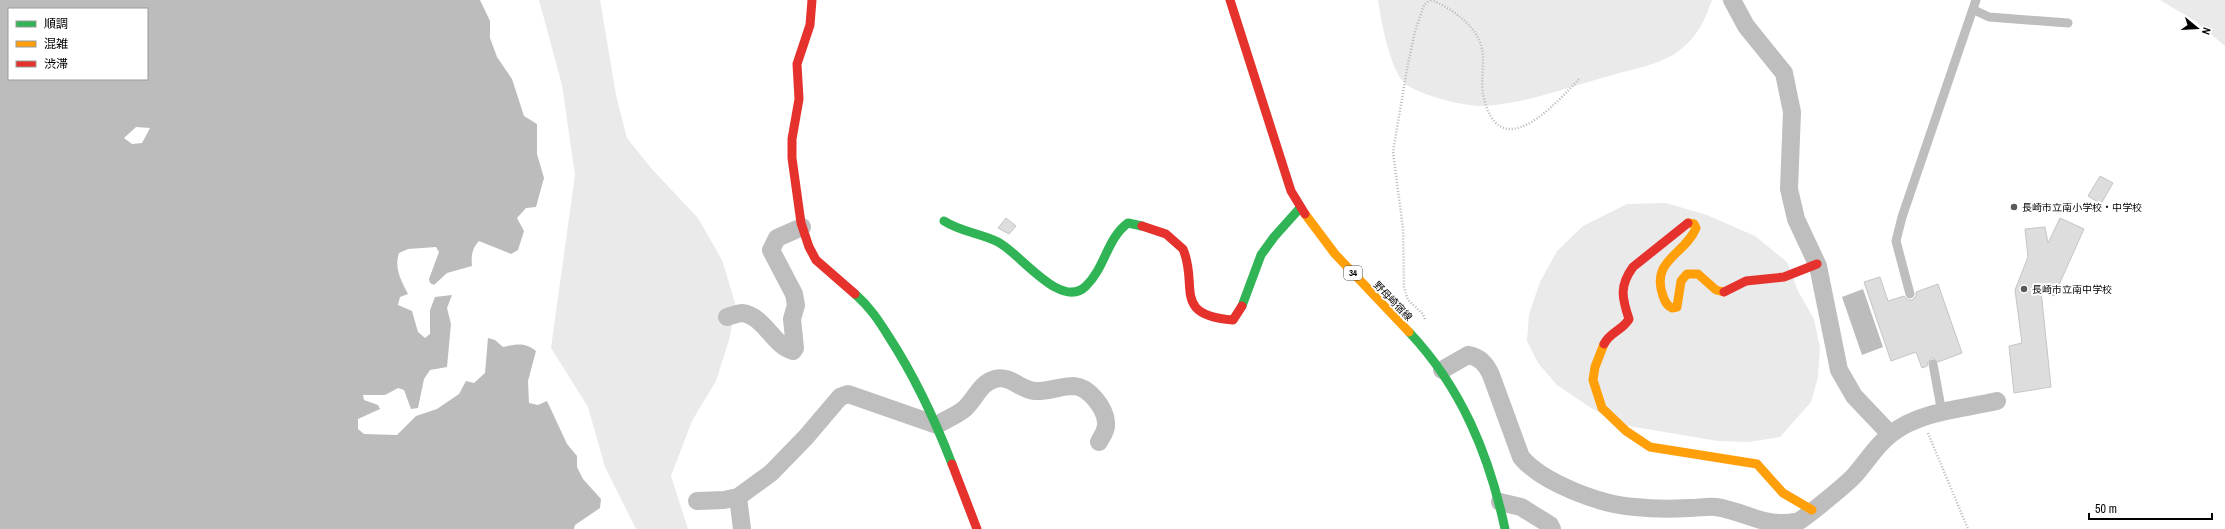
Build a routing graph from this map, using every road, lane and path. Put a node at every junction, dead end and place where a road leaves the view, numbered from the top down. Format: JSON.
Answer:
{"nodes":[{"id":1,"x":812,"y":0,"type":"edge"},
{"id":2,"x":1431,"y":0,"type":"edge"},
{"id":3,"x":1732,"y":0,"type":"edge"},
{"id":4,"x":1976,"y":0,"type":"edge"},
{"id":5,"x":1234,"y":2,"type":"edge"},
{"id":6,"x":1974,"y":10,"type":"junction"},
{"id":7,"x":2068,"y":23,"type":"dead end"},
{"id":8,"x":1580,"y":78,"type":"dead end"},
{"id":9,"x":1300,"y":208,"type":"junction"},
{"id":10,"x":944,"y":221,"type":"dead end"},
{"id":11,"x":802,"y":227,"type":"junction"},
{"id":12,"x":1817,"y":264,"type":"junction"},
{"id":13,"x":1910,"y":294,"type":"dead end"},
{"id":14,"x":727,"y":317,"type":"dead end"},
{"id":15,"x":1425,"y":322,"type":"dead end"},
{"id":16,"x":1932,"y":364,"type":"dead end"},
{"id":17,"x":1442,"y":370,"type":"junction"},
{"id":18,"x":1997,"y":401,"type":"dead end"},
{"id":19,"x":1942,"y":413,"type":"junction"},
{"id":20,"x":1924,"y":417,"type":"junction"},
{"id":21,"x":937,"y":426,"type":"junction"},
{"id":22,"x":1890,"y":434,"type":"junction"},
{"id":23,"x":1099,"y":442,"type":"dead end"},
{"id":24,"x":738,"y":497,"type":"junction"},
{"id":25,"x":697,"y":501,"type":"dead end"},
{"id":26,"x":1500,"y":502,"type":"junction"},
{"id":27,"x":1812,"y":510,"type":"junction"},
{"id":28,"x":742,"y":529,"type":"edge"},
{"id":29,"x":977,"y":529,"type":"edge"},
{"id":30,"x":1505,"y":529,"type":"edge"},
{"id":31,"x":1552,"y":529,"type":"edge"},
{"id":32,"x":1968,"y":529,"type":"edge"}],
"edges":[{"from":1,"to":11,"type":"street"},
{"from":2,"to":8,"type":"path"},
{"from":2,"to":15,"type":"path"},
{"from":3,"to":12,"type":"street"},
{"from":4,"to":6,"type":"lane"},
{"from":5,"to":9,"type":"street","name":"野母崎宿線","number":"34"},
{"from":6,"to":7,"type":"lane"},
{"from":6,"to":13,"type":"lane"},
{"from":9,"to":10,"type":"street"},
{"from":9,"to":17,"type":"street","name":"野母崎宿線","number":"34"},
{"from":11,"to":14,"type":"street"},
{"from":11,"to":21,"type":"street"},
{"from":12,"to":22,"type":"street"},
{"from":12,"to":27,"type":"street"},
{"from":16,"to":19,"type":"lane"},
{"from":17,"to":26,"type":"street","name":"野母崎宿線","number":"34"},
{"from":17,"to":27,"type":"street"},
{"from":18,"to":19,"type":"street"},
{"from":19,"to":20,"type":"street"},
{"from":20,"to":22,"type":"street"},
{"from":20,"to":32,"type":"path"},
{"from":21,"to":23,"type":"street"},
{"from":21,"to":24,"type":"street"},
{"from":21,"to":29,"type":"street"},
{"from":22,"to":27,"type":"street"},
{"from":24,"to":25,"type":"street"},
{"from":24,"to":28,"type":"street"},
{"from":26,"to":30,"type":"street","name":"野母崎宿線","number":"34"},
{"from":26,"to":31,"type":"street"}]}
